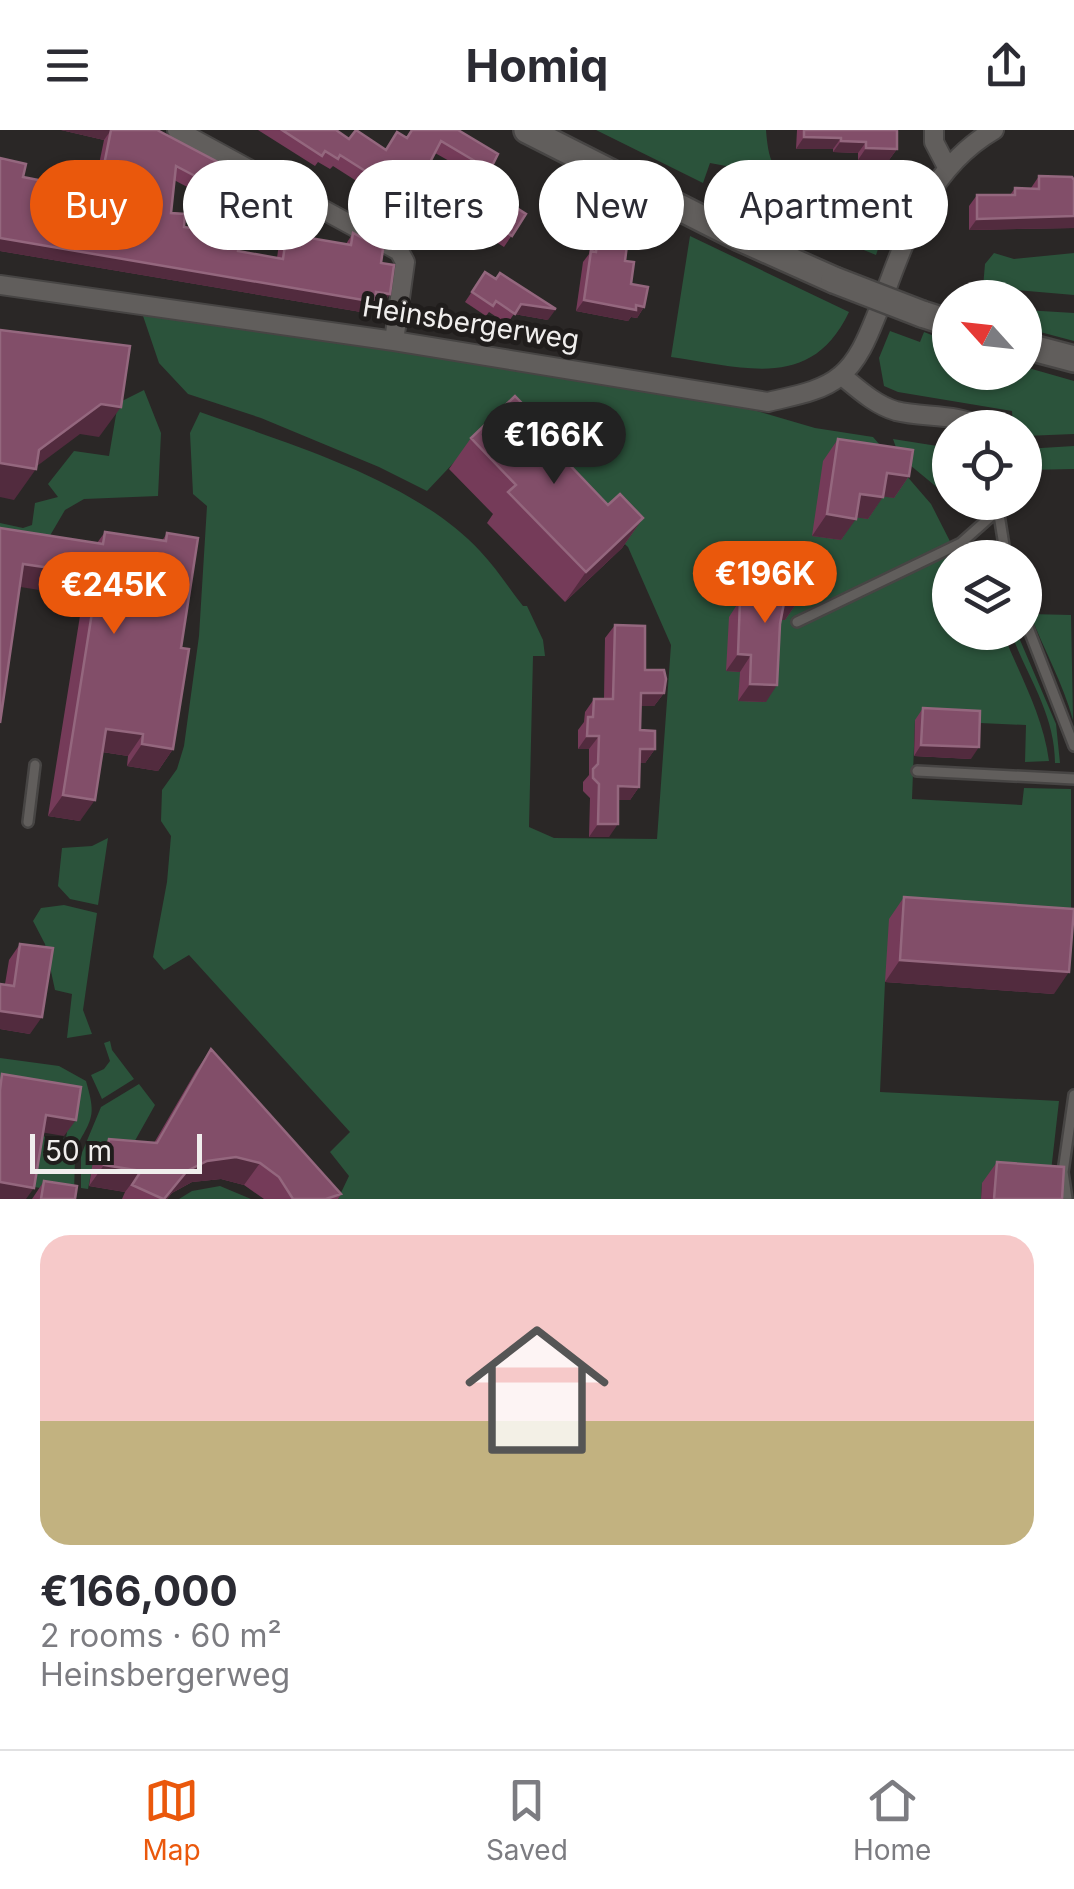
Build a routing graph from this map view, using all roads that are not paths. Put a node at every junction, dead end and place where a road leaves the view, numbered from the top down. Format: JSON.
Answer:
{"nodes":[{"id":1,"x":177,"y":130,"type":"edge"},
{"id":2,"x":527,"y":130,"type":"edge"},
{"id":3,"x":934,"y":130,"type":"edge"},
{"id":4,"x":994,"y":130,"type":"edge"},
{"id":5,"x":943,"y":160,"type":"edge"},
{"id":6,"x":948,"y":165,"type":"edge"},
{"id":7,"x":901,"y":250,"type":"edge"},
{"id":8,"x":0,"y":285,"type":"edge"},
{"id":9,"x":932,"y":317,"type":"edge"},
{"id":10,"x":394,"y":341,"type":"junction"},
{"id":11,"x":1042,"y":351,"type":"edge"},
{"id":12,"x":1074,"y":359,"type":"edge"},
{"id":13,"x":841,"y":375,"type":"junction"},
{"id":14,"x":932,"y":415,"type":"edge"},
{"id":15,"x":984,"y":520,"type":"edge"},
{"id":16,"x":797,"y":622,"type":"edge"},
{"id":17,"x":1037,"y":650,"type":"edge"},
{"id":18,"x":1074,"y":746,"type":"edge"},
{"id":19,"x":36,"y":765,"type":"dead end"},
{"id":20,"x":917,"y":770,"type":"dead end"},
{"id":21,"x":1074,"y":779,"type":"edge"},
{"id":22,"x":28,"y":822,"type":"dead end"},
{"id":23,"x":1074,"y":1095,"type":"edge"},
{"id":24,"x":1067,"y":1199,"type":"edge"}],
"edges":[{"from":1,"to":10,"type":"street"},
{"from":2,"to":9,"type":"main road","bridge":true},
{"from":3,"to":5,"type":"street"},
{"from":4,"to":6,"type":"street"},
{"from":7,"to":13,"type":"street"},
{"from":8,"to":10,"type":"street","name":"Heinsbergerweg"},
{"from":10,"to":13,"type":"street","name":"Heinsbergerweg"},
{"from":11,"to":12,"type":"main road"},
{"from":13,"to":14,"type":"street"},
{"from":15,"to":16,"type":"lane"},
{"from":17,"to":18,"type":"lane"},
{"from":19,"to":22,"type":"lane"},
{"from":20,"to":21,"type":"lane"},
{"from":23,"to":24,"type":"lane"}]}
